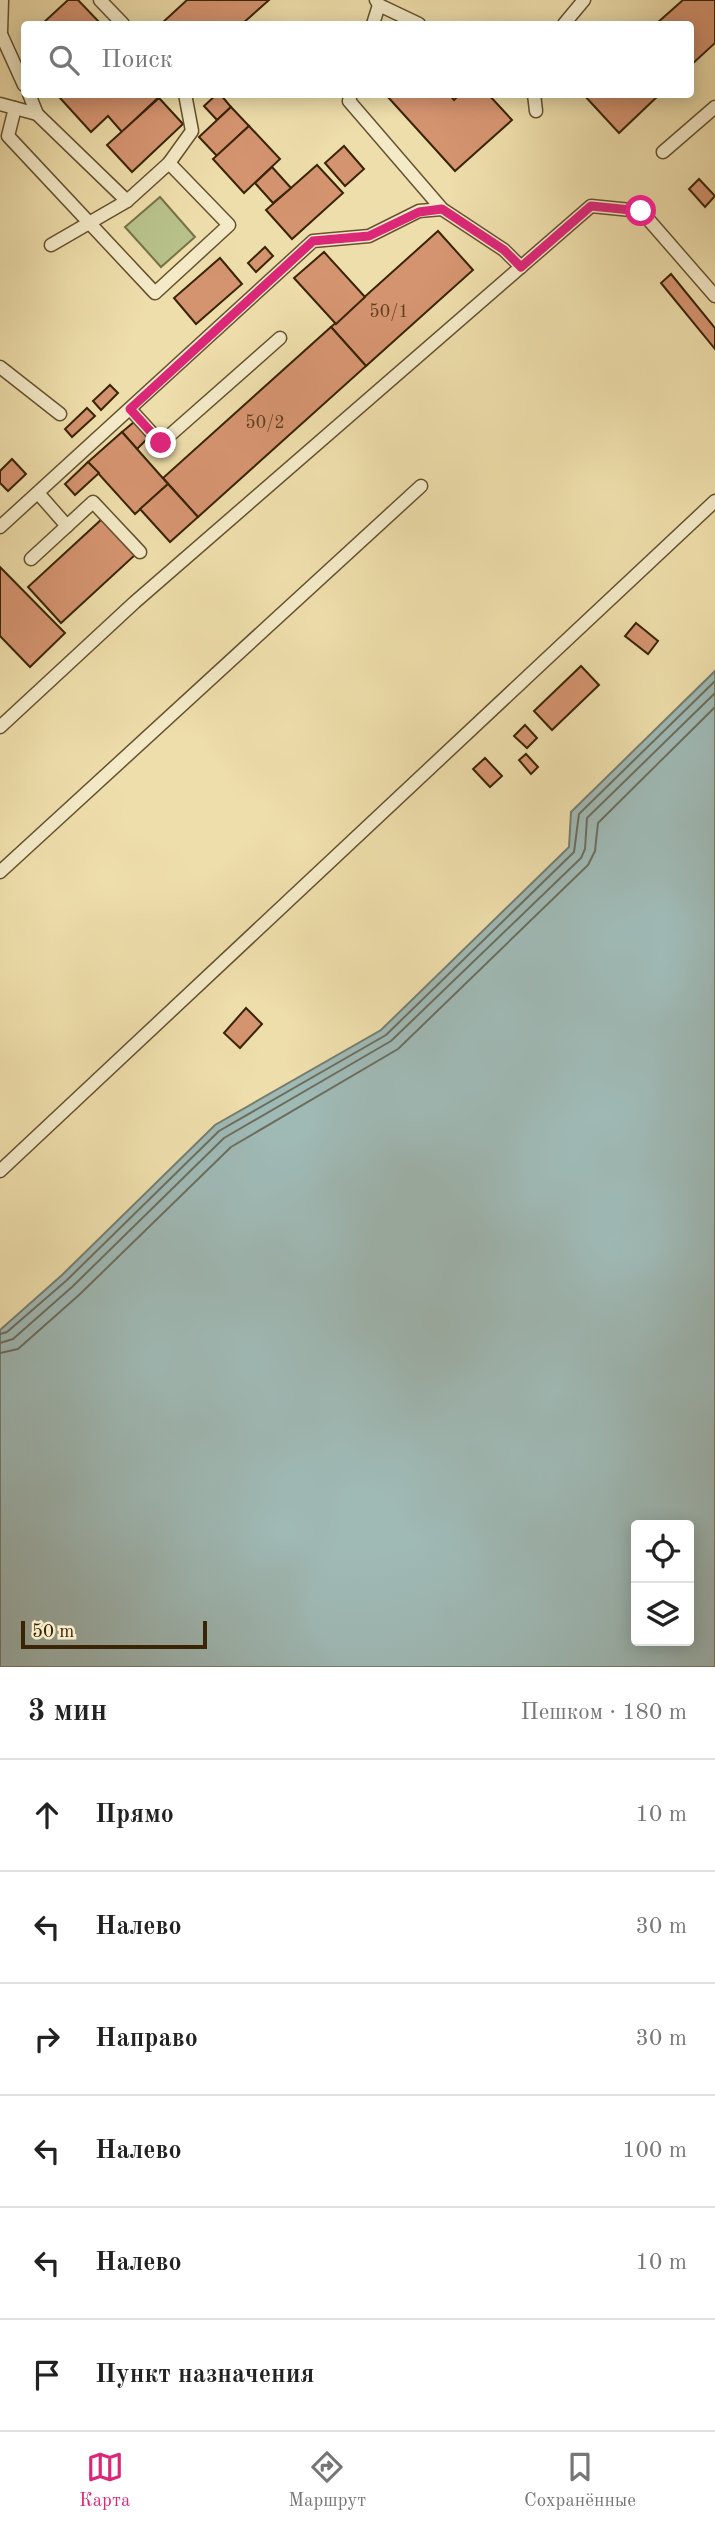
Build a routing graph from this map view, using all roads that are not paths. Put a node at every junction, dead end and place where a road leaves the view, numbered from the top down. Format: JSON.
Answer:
{"nodes":[{"id":1,"x":2,"y":0,"type":"edge"},
{"id":2,"x":100,"y":0,"type":"edge"},
{"id":3,"x":584,"y":0,"type":"edge"},
{"id":4,"x":377,"y":2,"type":"edge"},
{"id":5,"x":120,"y":21,"type":"edge"},
{"id":6,"x":374,"y":21,"type":"edge"},
{"id":7,"x":413,"y":21,"type":"edge"},
{"id":8,"x":566,"y":21,"type":"edge"},
{"id":9,"x":0,"y":32,"type":"edge"},
{"id":10,"x":21,"y":78,"type":"edge"},
{"id":11,"x":31,"y":98,"type":"edge"},
{"id":12,"x":186,"y":98,"type":"edge"},
{"id":13,"x":350,"y":98,"type":"edge"},
{"id":14,"x":534,"y":98,"type":"edge"},
{"id":15,"x":0,"y":104,"type":"edge"},
{"id":16,"x":715,"y":107,"type":"edge"},
{"id":17,"x":15,"y":108,"type":"junction"},
{"id":18,"x":536,"y":111,"type":"dead end"},
{"id":19,"x":37,"y":114,"type":"junction"},
{"id":20,"x":663,"y":152,"type":"dead end"},
{"id":21,"x":169,"y":163,"type":"junction"},
{"id":22,"x":127,"y":201,"type":"junction"},
{"id":23,"x":442,"y":209,"type":"junction"},
{"id":24,"x":90,"y":222,"type":"junction"},
{"id":25,"x":51,"y":245,"type":"dead end"},
{"id":26,"x":521,"y":267,"type":"junction"},
{"id":27,"x":715,"y":296,"type":"edge"},
{"id":28,"x":280,"y":338,"type":"dead end"},
{"id":29,"x":0,"y":367,"type":"edge"},
{"id":30,"x":130,"y":409,"type":"junction"},
{"id":31,"x":60,"y":414,"type":"dead end"},
{"id":32,"x":421,"y":486,"type":"dead end"},
{"id":33,"x":38,"y":493,"type":"junction"},
{"id":34,"x":715,"y":501,"type":"edge"},
{"id":35,"x":66,"y":526,"type":"junction"},
{"id":36,"x":0,"y":527,"type":"edge"},
{"id":37,"x":140,"y":552,"type":"dead end"},
{"id":38,"x":31,"y":559,"type":"dead end"},
{"id":39,"x":0,"y":727,"type":"edge"},
{"id":40,"x":0,"y":872,"type":"edge"},
{"id":41,"x":0,"y":1171,"type":"edge"}],
"edges":[{"from":1,"to":9,"type":"lane"},
{"from":2,"to":5,"type":"lane"},
{"from":3,"to":8,"type":"lane"},
{"from":4,"to":6,"type":"lane"},
{"from":4,"to":7,"type":"lane"},
{"from":9,"to":10,"type":"lane"},
{"from":11,"to":19,"type":"lane"},
{"from":12,"to":21,"type":"lane"},
{"from":13,"to":23,"type":"lane"},
{"from":14,"to":18,"type":"lane"},
{"from":15,"to":17,"type":"lane"},
{"from":16,"to":20,"type":"lane"},
{"from":17,"to":19,"type":"lane"},
{"from":17,"to":24,"type":"lane"},
{"from":19,"to":22,"type":"lane"},
{"from":21,"to":22,"type":"lane"},
{"from":21,"to":24,"type":"lane"},
{"from":22,"to":24,"type":"lane"},
{"from":23,"to":26,"type":"lane"},
{"from":23,"to":30,"type":"lane"},
{"from":24,"to":25,"type":"lane"},
{"from":26,"to":27,"type":"lane"},
{"from":26,"to":39,"type":"lane"},
{"from":28,"to":30,"type":"lane"},
{"from":29,"to":31,"type":"lane"},
{"from":30,"to":33,"type":"lane"},
{"from":32,"to":40,"type":"lane"},
{"from":33,"to":35,"type":"lane"},
{"from":33,"to":36,"type":"lane"},
{"from":34,"to":41,"type":"lane"},
{"from":35,"to":37,"type":"lane"},
{"from":35,"to":38,"type":"lane"}]}
